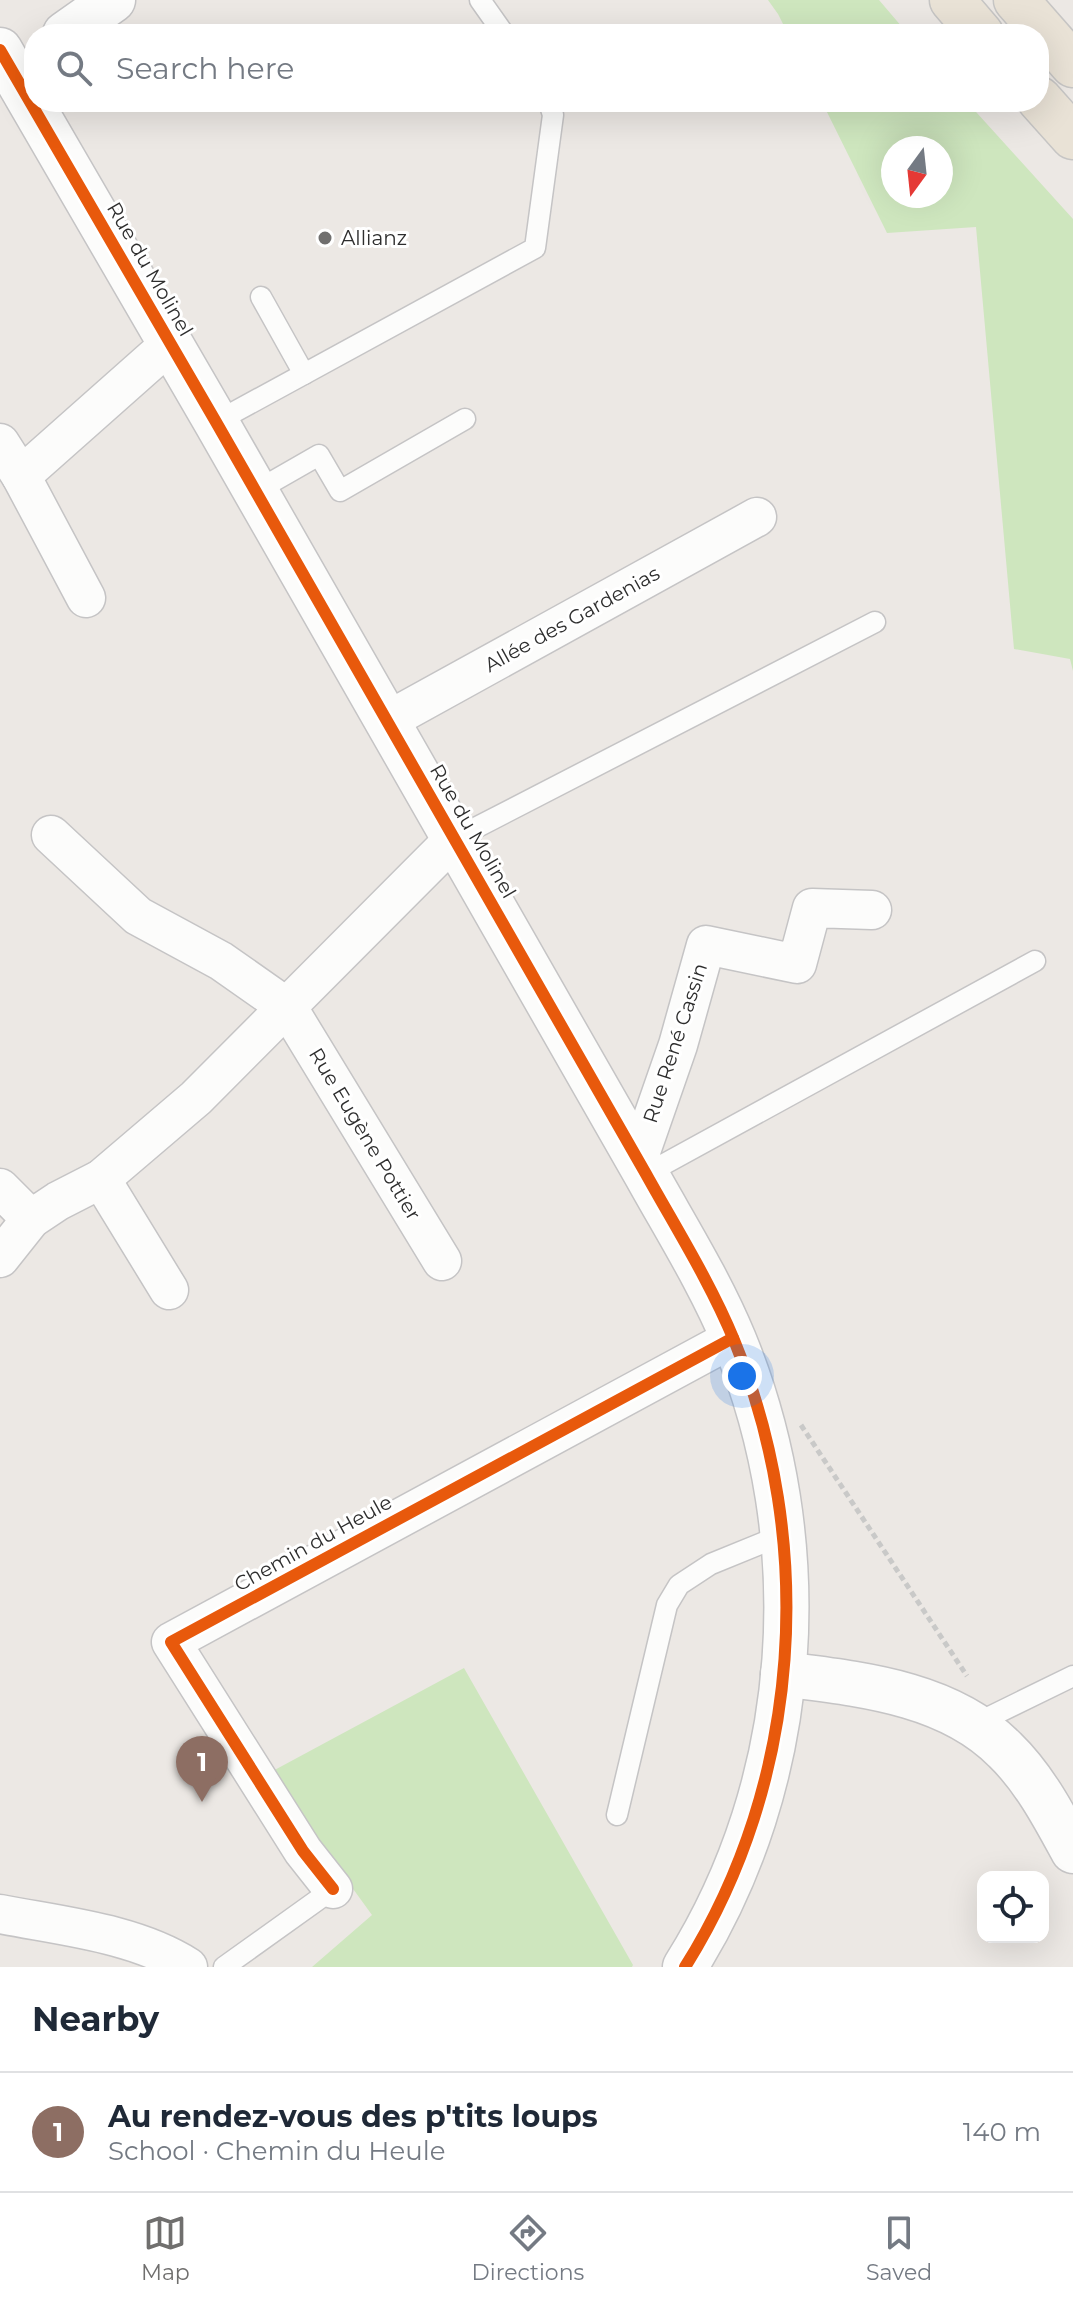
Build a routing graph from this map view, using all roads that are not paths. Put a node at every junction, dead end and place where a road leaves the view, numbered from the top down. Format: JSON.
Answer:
{"nodes":[{"id":1,"x":113,"y":0,"type":"edge"},
{"id":2,"x":480,"y":0,"type":"edge"},
{"id":3,"x":952,"y":0,"type":"edge"},
{"id":4,"x":1016,"y":0,"type":"edge"},
{"id":5,"x":79,"y":24,"type":"edge"},
{"id":6,"x":497,"y":24,"type":"edge"},
{"id":7,"x":972,"y":24,"type":"edge"},
{"id":8,"x":1037,"y":24,"type":"edge"},
{"id":9,"x":1049,"y":38,"type":"edge"},
{"id":10,"x":12,"y":64,"type":"edge"},
{"id":11,"x":1073,"y":65,"type":"edge"},
{"id":12,"x":24,"y":85,"type":"edge"},
{"id":13,"x":1049,"y":110,"type":"edge"},
{"id":14,"x":39,"y":112,"type":"edge"},
{"id":15,"x":552,"y":112,"type":"edge"},
{"id":16,"x":1073,"y":137,"type":"edge"},
{"id":17,"x":261,"y":297,"type":"dead end"},
{"id":18,"x":171,"y":343,"type":"junction"},
{"id":19,"x":304,"y":374,"type":"junction"},
{"id":20,"x":465,"y":419,"type":"dead end"},
{"id":21,"x":216,"y":422,"type":"junction"},
{"id":22,"x":0,"y":443,"type":"edge"},
{"id":23,"x":21,"y":476,"type":"junction"},
{"id":24,"x":256,"y":491,"type":"junction"},
{"id":25,"x":757,"y":517,"type":"dead end"},
{"id":26,"x":86,"y":598,"type":"dead end"},
{"id":27,"x":875,"y":622,"type":"dead end"},
{"id":28,"x":387,"y":721,"type":"junction"},
{"id":29,"x":51,"y":835,"type":"dead end"},
{"id":30,"x":454,"y":839,"type":"junction"},
{"id":31,"x":872,"y":910,"type":"dead end"},
{"id":32,"x":1035,"y":961,"type":"dead end"},
{"id":33,"x":288,"y":1008,"type":"junction"},
{"id":34,"x":642,"y":1167,"type":"junction"},
{"id":35,"x":101,"y":1179,"type":"junction"},
{"id":36,"x":0,"y":1188,"type":"edge"},
{"id":37,"x":31,"y":1219,"type":"junction"},
{"id":38,"x":0,"y":1258,"type":"edge"},
{"id":39,"x":442,"y":1261,"type":"dead end"},
{"id":40,"x":169,"y":1290,"type":"dead end"},
{"id":41,"x":733,"y":1338,"type":"junction"},
{"id":42,"x":782,"y":1535,"type":"junction"},
{"id":43,"x":783,"y":1674,"type":"junction"},
{"id":44,"x":1073,"y":1676,"type":"edge"},
{"id":45,"x":983,"y":1720,"type":"junction"},
{"id":46,"x":617,"y":1815,"type":"dead end"},
{"id":47,"x":1073,"y":1851,"type":"edge"},
{"id":48,"x":333,"y":1889,"type":"joint"},
{"id":49,"x":0,"y":1914,"type":"edge"},
{"id":50,"x":188,"y":1967,"type":"edge"},
{"id":51,"x":224,"y":1967,"type":"edge"},
{"id":52,"x":685,"y":1967,"type":"edge"}],
"edges":[{"from":1,"to":5,"type":"main road"},
{"from":2,"to":6,"type":"lane"},
{"from":3,"to":7,"type":"highway"},
{"from":4,"to":8,"type":"highway"},
{"from":9,"to":11,"type":"highway"},
{"from":10,"to":12,"type":"main road","name":"Rue du Molinel"},
{"from":13,"to":16,"type":"highway"},
{"from":14,"to":18,"type":"main road","name":"Rue du Molinel"},
{"from":15,"to":19,"type":"lane"},
{"from":17,"to":19,"type":"lane"},
{"from":18,"to":21,"type":"main road","name":"Rue du Molinel"},
{"from":18,"to":23,"type":"street"},
{"from":19,"to":21,"type":"lane"},
{"from":20,"to":24,"type":"lane"},
{"from":21,"to":24,"type":"main road","name":"Rue du Molinel"},
{"from":22,"to":23,"type":"street"},
{"from":23,"to":26,"type":"street"},
{"from":24,"to":28,"type":"main road","name":"Rue du Molinel"},
{"from":25,"to":28,"type":"street","name":"Allée des Gardenias"},
{"from":27,"to":30,"type":"lane"},
{"from":28,"to":30,"type":"main road","name":"Rue du Molinel"},
{"from":29,"to":33,"type":"street","name":"Rue Eugène Pottier"},
{"from":30,"to":33,"type":"street"},
{"from":30,"to":34,"type":"main road","name":"Rue du Molinel"},
{"from":31,"to":34,"type":"street","name":"Rue René Cassin"},
{"from":32,"to":34,"type":"lane"},
{"from":33,"to":35,"type":"street"},
{"from":33,"to":39,"type":"street","name":"Rue Eugène Pottier"},
{"from":34,"to":41,"type":"main road","name":"Rue du Molinel"},
{"from":35,"to":37,"type":"street"},
{"from":35,"to":40,"type":"street"},
{"from":36,"to":37,"type":"street"},
{"from":37,"to":38,"type":"street"},
{"from":41,"to":42,"type":"main road","name":"Rue du Molinel"},
{"from":41,"to":48,"type":"street","name":"Chemin du Heule"},
{"from":42,"to":43,"type":"main road","name":"Rue du Molinel"},
{"from":42,"to":46,"type":"lane"},
{"from":43,"to":45,"type":"main road"},
{"from":43,"to":52,"type":"main road","name":"Rue du Molinel"},
{"from":44,"to":45,"type":"lane"},
{"from":45,"to":47,"type":"main road"},
{"from":48,"to":51,"type":"lane"},
{"from":49,"to":50,"type":"street"}]}
